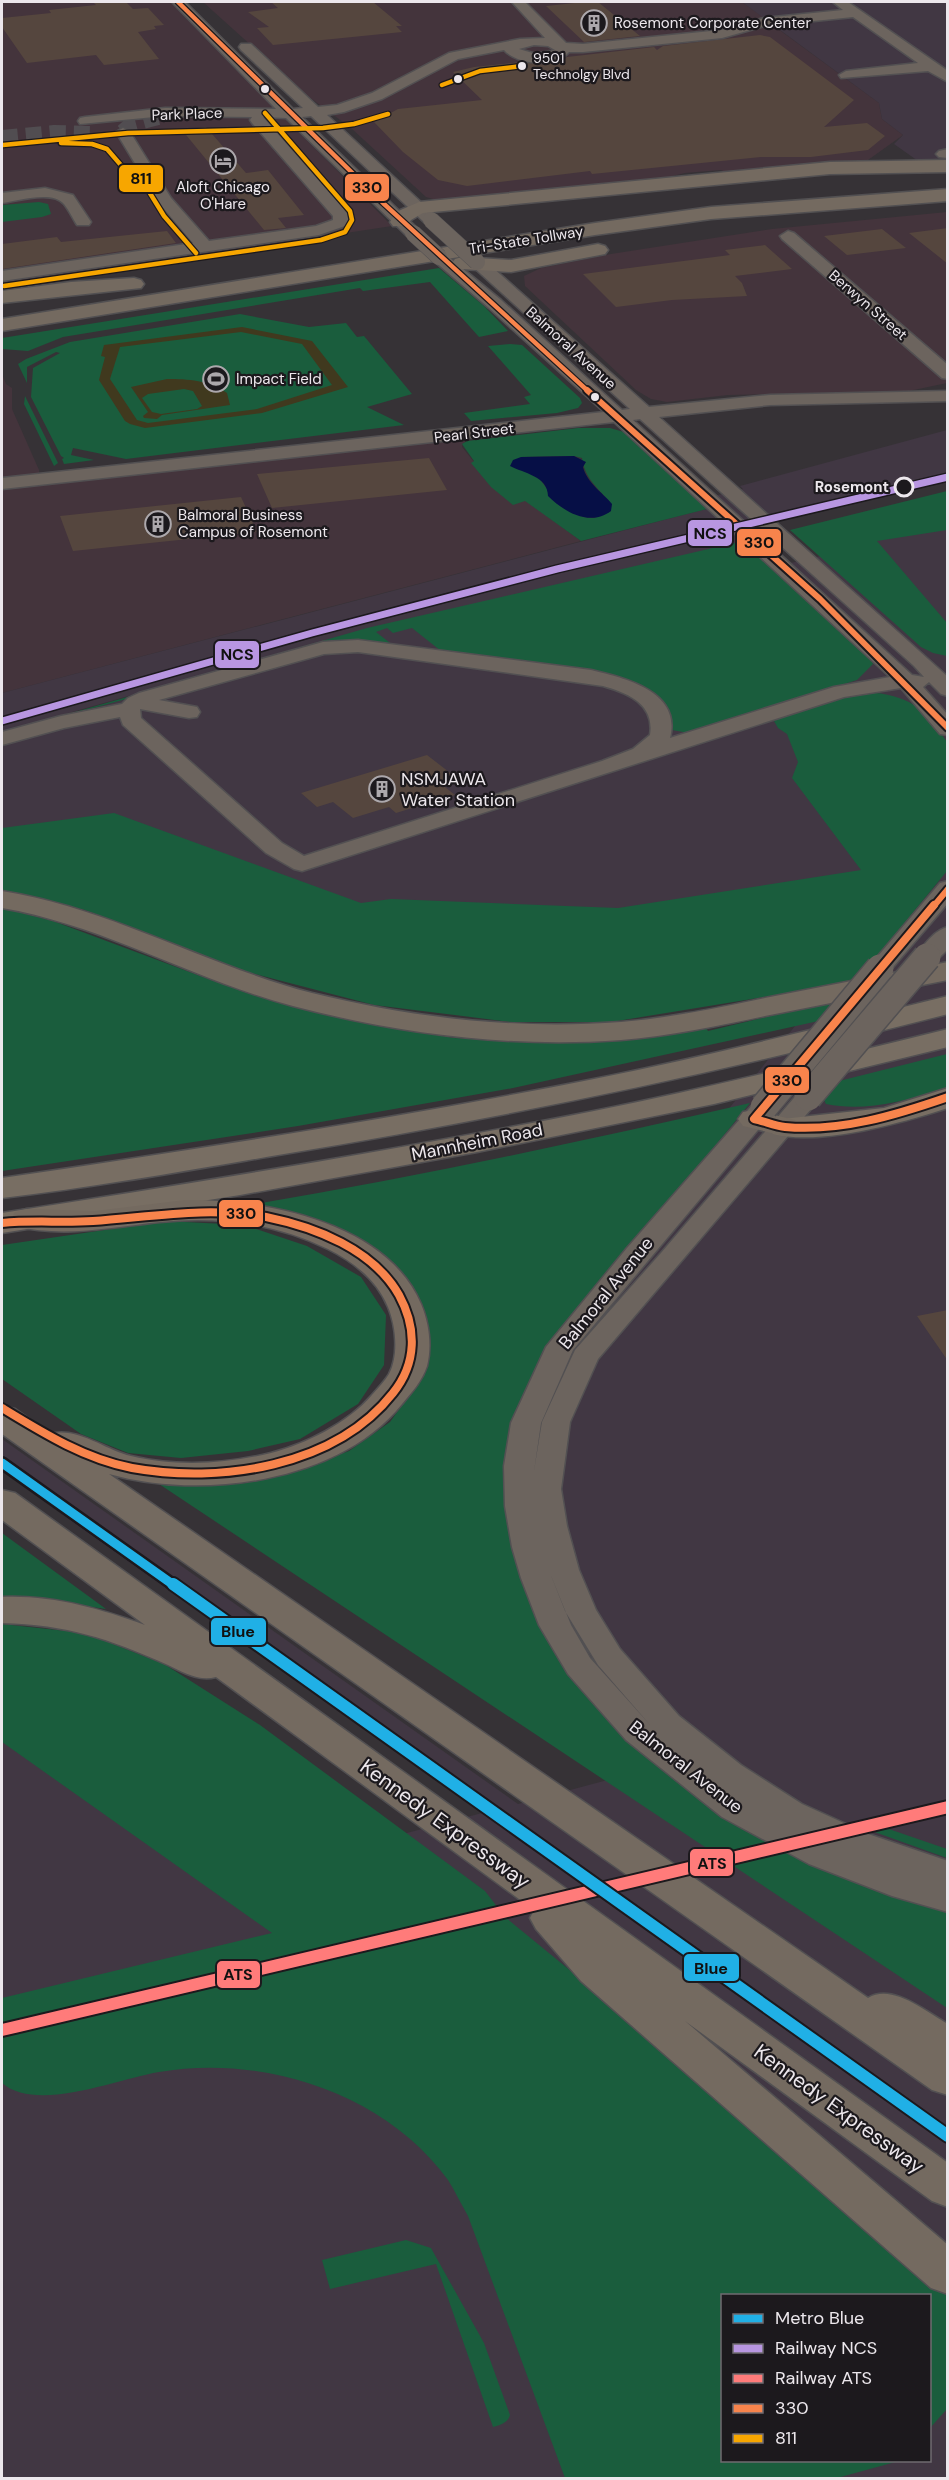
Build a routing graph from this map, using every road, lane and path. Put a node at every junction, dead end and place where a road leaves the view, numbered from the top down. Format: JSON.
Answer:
{"nodes":[{"id":1,"x":178,"y":2,"type":"edge"},
{"id":2,"x":197,"y":2,"type":"edge"},
{"id":3,"x":504,"y":2,"type":"edge"},
{"id":4,"x":519,"y":2,"type":"edge"},
{"id":5,"x":839,"y":2,"type":"edge"},
{"id":6,"x":855,"y":13,"type":"junction"},
{"id":7,"x":214,"y":18,"type":"dead end"},
{"id":8,"x":235,"y":37,"type":"dead end"},
{"id":9,"x":523,"y":47,"type":"junction"},
{"id":10,"x":560,"y":49,"type":"junction"},
{"id":11,"x":931,"y":66,"type":"junction"},
{"id":12,"x":846,"y":75,"type":"dead end"},
{"id":13,"x":948,"y":78,"type":"edge"},
{"id":14,"x":240,"y":114,"type":"junction"},
{"id":15,"x":320,"y":115,"type":"junction"},
{"id":16,"x":158,"y":117,"type":"tunnel mouth"},
{"id":17,"x":292,"y":117,"type":"junction"},
{"id":18,"x":257,"y":120,"type":"junction"},
{"id":19,"x":89,"y":127,"type":"junction"},
{"id":20,"x":125,"y":127,"type":"junction"},
{"id":21,"x":946,"y":158,"type":"edge"},
{"id":22,"x":147,"y":169,"type":"junction"},
{"id":23,"x":948,"y":176,"type":"edge"},
{"id":24,"x":948,"y":195,"type":"edge"},
{"id":25,"x":2,"y":198,"type":"edge"},
{"id":26,"x":948,"y":204,"type":"edge"},
{"id":27,"x":425,"y":214,"type":"junction"},
{"id":28,"x":83,"y":222,"type":"dead end"},
{"id":29,"x":401,"y":223,"type":"junction"},
{"id":30,"x":788,"y":236,"type":"dead end"},
{"id":31,"x":658,"y":240,"type":"dead end"},
{"id":32,"x":207,"y":246,"type":"junction"},
{"id":33,"x":617,"y":247,"type":"dead end"},
{"id":34,"x":462,"y":263,"type":"junction"},
{"id":35,"x":527,"y":264,"type":"junction"},
{"id":36,"x":2,"y":276,"type":"edge"},
{"id":37,"x":134,"y":284,"type":"junction"},
{"id":38,"x":506,"y":289,"type":"junction"},
{"id":39,"x":2,"y":297,"type":"edge"},
{"id":40,"x":2,"y":306,"type":"edge"},
{"id":41,"x":2,"y":325,"type":"edge"},
{"id":42,"x":948,"y":374,"type":"edge"},
{"id":43,"x":948,"y":396,"type":"edge"},
{"id":44,"x":642,"y":412,"type":"junction"},
{"id":45,"x":616,"y":416,"type":"junction"},
{"id":46,"x":2,"y":484,"type":"edge"},
{"id":47,"x":943,"y":679,"type":"edge"},
{"id":48,"x":906,"y":681,"type":"junction"},
{"id":49,"x":132,"y":706,"type":"junction"},
{"id":50,"x":189,"y":712,"type":"dead end"},
{"id":51,"x":948,"y":729,"type":"edge"},
{"id":52,"x":2,"y":739,"type":"edge"},
{"id":53,"x":640,"y":754,"type":"junction"},
{"id":54,"x":948,"y":888,"type":"edge"},
{"id":55,"x":2,"y":900,"type":"edge"},
{"id":56,"x":948,"y":934,"type":"edge"},
{"id":57,"x":937,"y":964,"type":"edge"},
{"id":58,"x":948,"y":1005,"type":"edge"},
{"id":59,"x":948,"y":1038,"type":"edge"},
{"id":60,"x":948,"y":1097,"type":"edge"},
{"id":61,"x":768,"y":1118,"type":"junction"},
{"id":62,"x":2,"y":1188,"type":"edge"},
{"id":63,"x":14,"y":1221,"type":"edge"},
{"id":64,"x":2,"y":1408,"type":"edge"},
{"id":65,"x":2,"y":1417,"type":"edge"},
{"id":66,"x":2,"y":1502,"type":"edge"},
{"id":67,"x":2,"y":1610,"type":"edge"},
{"id":68,"x":269,"y":1695,"type":"junction"},
{"id":69,"x":513,"y":1874,"type":"junction"},
{"id":70,"x":948,"y":1874,"type":"edge"},
{"id":71,"x":948,"y":1899,"type":"edge"},
{"id":72,"x":726,"y":1921,"type":"junction"},
{"id":73,"x":948,"y":2045,"type":"edge"},
{"id":74,"x":948,"y":2077,"type":"edge"},
{"id":75,"x":948,"y":2188,"type":"edge"},
{"id":76,"x":948,"y":2274,"type":"edge"}],
"edges":[{"from":1,"to":17,"type":"street","name":"Balmoral Avenue"},
{"from":2,"to":7,"type":"street"},
{"from":3,"to":9,"type":"street"},
{"from":4,"to":10,"type":"street"},
{"from":5,"to":6,"type":"street"},
{"from":6,"to":10,"type":"street"},
{"from":6,"to":11,"type":"street"},
{"from":8,"to":15,"type":"street","name":"Balmoral Avenue"},
{"from":9,"to":10,"type":"street"},
{"from":9,"to":15,"type":"street"},
{"from":11,"to":12,"type":"street"},
{"from":11,"to":13,"type":"street"},
{"from":14,"to":16,"type":"street"},
{"from":14,"to":17,"type":"street","name":"Park Place"},
{"from":14,"to":19,"type":"street","name":"Park Place"},
{"from":15,"to":17,"type":"street"},
{"from":15,"to":27,"type":"street","name":"Balmoral Avenue"},
{"from":17,"to":18,"type":"street","name":"Park Place"},
{"from":17,"to":29,"type":"street","name":"Balmoral Avenue"},
{"from":18,"to":20,"type":"street","name":"Park Place"},
{"from":18,"to":32,"type":"street"},
{"from":19,"to":20,"type":"street","name":"Park Place"},
{"from":19,"to":22,"type":"street"},
{"from":20,"to":22,"type":"street"},
{"from":21,"to":27,"type":"highway"},
{"from":22,"to":32,"type":"street"},
{"from":23,"to":37,"type":"highway","name":"Tri-State Tollway"},
{"from":24,"to":41,"type":"highway","name":"Tri-State Tollway"},
{"from":25,"to":28,"type":"street"},
{"from":26,"to":31,"type":"highway"},
{"from":27,"to":29,"type":"highway"},
{"from":27,"to":34,"type":"street","name":"Balmoral Avenue","bridge":true},
{"from":29,"to":34,"type":"street","name":"Balmoral Avenue","bridge":true},
{"from":30,"to":42,"type":"street","name":"Berwyn Street"},
{"from":32,"to":36,"type":"street"},
{"from":33,"to":35,"type":"highway"},
{"from":34,"to":35,"type":"highway"},
{"from":34,"to":38,"type":"street","name":"Balmoral Avenue"},
{"from":34,"to":45,"type":"street","name":"Balmoral Avenue"},
{"from":35,"to":38,"type":"highway"},
{"from":37,"to":39,"type":"highway"},
{"from":37,"to":40,"type":"highway","name":"Tri-State Tollway"},
{"from":38,"to":44,"type":"street","name":"Balmoral Avenue"},
{"from":43,"to":44,"type":"street","name":"Pearl Street"},
{"from":44,"to":45,"type":"street","name":"Pearl Street"},
{"from":44,"to":47,"type":"street","name":"Balmoral Avenue"},
{"from":45,"to":46,"type":"street","name":"Pearl Street"},
{"from":45,"to":48,"type":"street","name":"Balmoral Avenue"},
{"from":47,"to":48,"type":"street"},
{"from":48,"to":51,"type":"street","name":"Balmoral Avenue"},
{"from":48,"to":53,"type":"street"},
{"from":49,"to":50,"type":"street"},
{"from":49,"to":52,"type":"street"},
{"from":49,"to":53,"type":"street"},
{"from":49,"to":53,"type":"street"},
{"from":54,"to":61,"type":"street","name":"Balmoral Avenue","bridge":true},
{"from":55,"to":57,"type":"highway"},
{"from":56,"to":57,"type":"street","name":"Balmoral Avenue"},
{"from":57,"to":61,"type":"street","name":"Balmoral Avenue","bridge":true},
{"from":58,"to":62,"type":"main road","name":"Mannheim Road"},
{"from":59,"to":63,"type":"main road","name":"Mannheim Road"},
{"from":60,"to":61,"type":"main road"},
{"from":61,"to":70,"type":"street","name":"Balmoral Avenue"},
{"from":61,"to":71,"type":"street","name":"Balmoral Avenue"},
{"from":63,"to":64,"type":"highway"},
{"from":65,"to":72,"type":"highway"},
{"from":66,"to":68,"type":"highway","name":"Kennedy Expressway"},
{"from":67,"to":68,"type":"highway"},
{"from":68,"to":69,"type":"highway","name":"Kennedy Expressway"},
{"from":69,"to":75,"type":"highway","name":"Kennedy Expressway"},
{"from":69,"to":76,"type":"highway"},
{"from":72,"to":73,"type":"highway"},
{"from":72,"to":74,"type":"highway"}]}
